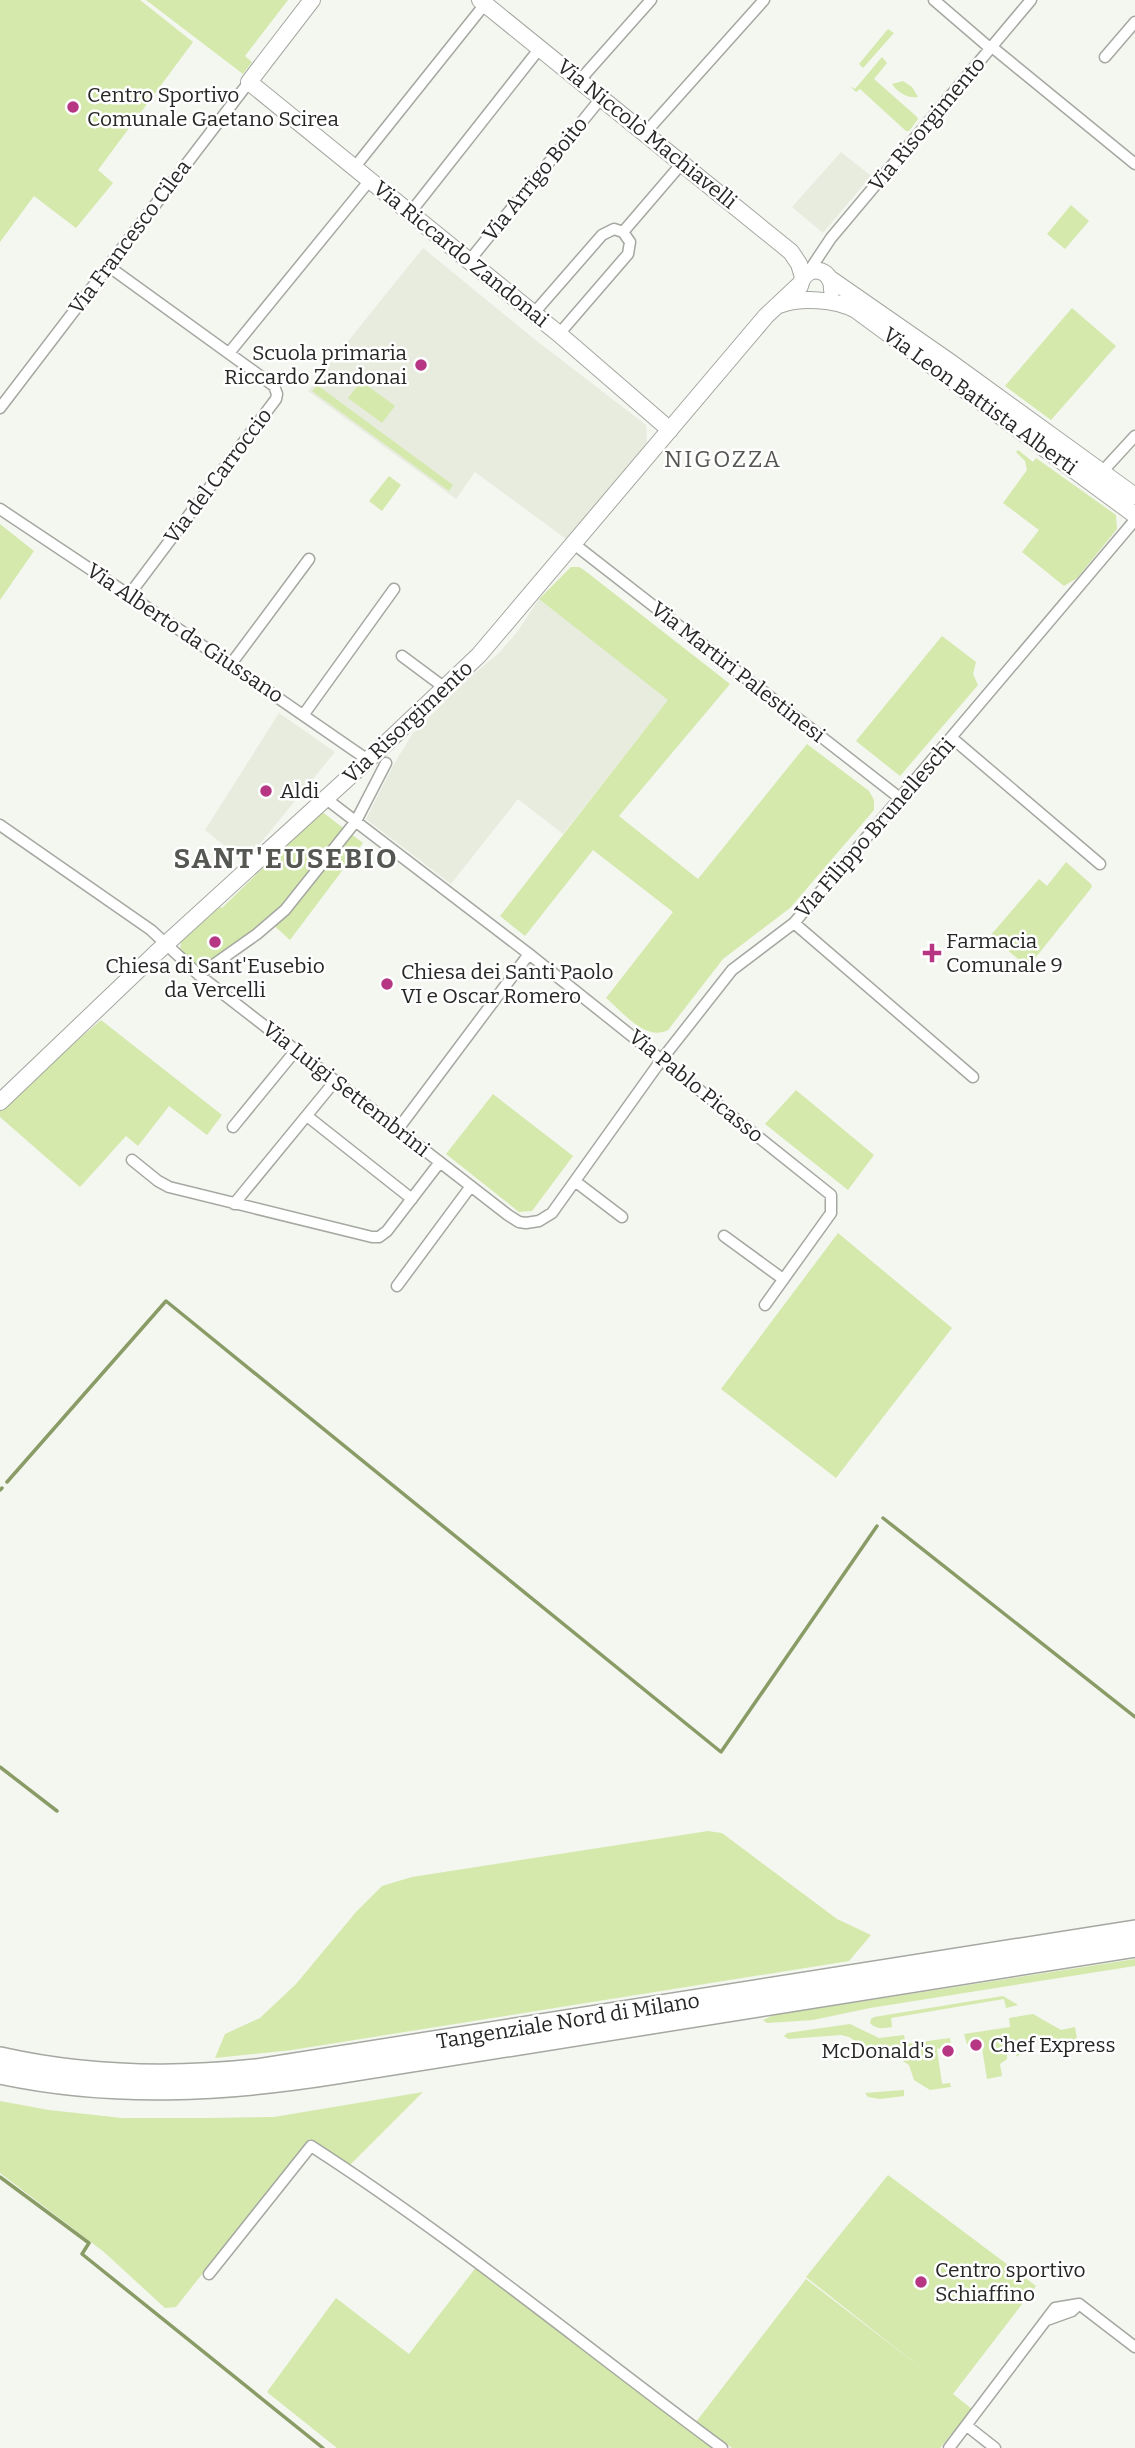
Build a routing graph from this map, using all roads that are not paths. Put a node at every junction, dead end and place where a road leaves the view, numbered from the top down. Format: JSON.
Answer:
{"nodes":[{"id":1,"x":312,"y":0,"type":"edge"},
{"id":2,"x":651,"y":0,"type":"edge"},
{"id":3,"x":764,"y":0,"type":"edge"},
{"id":4,"x":934,"y":0,"type":"edge"},
{"id":5,"x":1031,"y":0,"type":"edge"},
{"id":6,"x":483,"y":2,"type":"edge"},
{"id":7,"x":1135,"y":22,"type":"edge"},
{"id":8,"x":540,"y":48,"type":"junction"},
{"id":9,"x":991,"y":48,"type":"junction"},
{"id":10,"x":1105,"y":57,"type":"dead end"},
{"id":11,"x":580,"y":80,"type":"junction"},
{"id":12,"x":249,"y":82,"type":"junction"},
{"id":13,"x":602,"y":97,"type":"junction"},
{"id":14,"x":646,"y":132,"type":"junction"},
{"id":15,"x":1134,"y":161,"type":"edge"},
{"id":16,"x":683,"y":162,"type":"junction"},
{"id":17,"x":354,"y":167,"type":"junction"},
{"id":18,"x":370,"y":180,"type":"junction"},
{"id":19,"x":410,"y":213,"type":"junction"},
{"id":20,"x":623,"y":232,"type":"junction"},
{"id":21,"x":469,"y":261,"type":"junction"},
{"id":22,"x":107,"y":266,"type":"junction"},
{"id":23,"x":814,"y":277,"type":"junction"},
{"id":24,"x":815,"y":302,"type":"junction"},
{"id":25,"x":776,"y":305,"type":"junction"},
{"id":26,"x":534,"y":313,"type":"junction"},
{"id":27,"x":559,"y":334,"type":"junction"},
{"id":28,"x":229,"y":353,"type":"junction"},
{"id":29,"x":0,"y":408,"type":"edge"},
{"id":30,"x":670,"y":430,"type":"junction"},
{"id":31,"x":1135,"y":436,"type":"edge"},
{"id":32,"x":1101,"y":473,"type":"junction"},
{"id":33,"x":1135,"y":496,"type":"edge"},
{"id":34,"x":0,"y":509,"type":"edge"},
{"id":35,"x":1135,"y":515,"type":"edge"},
{"id":36,"x":1135,"y":520,"type":"edge"},
{"id":37,"x":574,"y":544,"type":"junction"},
{"id":38,"x":309,"y":559,"type":"dead end"},
{"id":39,"x":394,"y":589,"type":"dead end"},
{"id":40,"x":129,"y":595,"type":"junction"},
{"id":41,"x":402,"y":656,"type":"dead end"},
{"id":42,"x":231,"y":664,"type":"junction"},
{"id":43,"x":445,"y":688,"type":"junction"},
{"id":44,"x":304,"y":714,"type":"junction"},
{"id":45,"x":953,"y":738,"type":"junction"},
{"id":46,"x":368,"y":760,"type":"junction"},
{"id":47,"x":386,"y":763,"type":"dead end"},
{"id":48,"x":325,"y":798,"type":"junction"},
{"id":49,"x":901,"y":799,"type":"junction"},
{"id":50,"x":356,"y":821,"type":"junction"},
{"id":51,"x":0,"y":825,"type":"edge"},
{"id":52,"x":1100,"y":864,"type":"dead end"},
{"id":53,"x":794,"y":923,"type":"junction"},
{"id":54,"x":165,"y":945,"type":"junction"},
{"id":55,"x":528,"y":954,"type":"junction"},
{"id":56,"x":199,"y":975,"type":"junction"},
{"id":57,"x":296,"y":1050,"type":"junction"},
{"id":58,"x":662,"y":1059,"type":"junction"},
{"id":59,"x":26,"y":1076,"type":"junction"},
{"id":60,"x":973,"y":1077,"type":"dead end"},
{"id":61,"x":335,"y":1081,"type":"junction"},
{"id":62,"x":0,"y":1091,"type":"edge"},
{"id":63,"x":0,"y":1102,"type":"edge"},
{"id":64,"x":307,"y":1116,"type":"junction"},
{"id":65,"x":233,"y":1127,"type":"dead end"},
{"id":66,"x":398,"y":1129,"type":"junction"},
{"id":67,"x":132,"y":1160,"type":"dead end"},
{"id":68,"x":440,"y":1162,"type":"junction"},
{"id":69,"x":576,"y":1182,"type":"junction"},
{"id":70,"x":471,"y":1186,"type":"junction"},
{"id":71,"x":412,"y":1199,"type":"junction"},
{"id":72,"x":234,"y":1204,"type":"junction"},
{"id":73,"x":622,"y":1217,"type":"dead end"},
{"id":74,"x":532,"y":1223,"type":"joint"},
{"id":75,"x":724,"y":1236,"type":"dead end"},
{"id":76,"x":783,"y":1279,"type":"junction"},
{"id":77,"x":397,"y":1286,"type":"dead end"},
{"id":78,"x":765,"y":1306,"type":"dead end"},
{"id":79,"x":1135,"y":1931,"type":"edge"},
{"id":80,"x":1135,"y":1946,"type":"edge"},
{"id":81,"x":0,"y":2058,"type":"edge"},
{"id":82,"x":0,"y":2073,"type":"edge"},
{"id":83,"x":209,"y":2274,"type":"dead end"},
{"id":84,"x":1135,"y":2347,"type":"edge"},
{"id":85,"x":967,"y":2426,"type":"junction"},
{"id":86,"x":722,"y":2448,"type":"edge"},
{"id":87,"x":949,"y":2448,"type":"edge"},
{"id":88,"x":995,"y":2448,"type":"edge"}],
"edges":[{"from":1,"to":12,"type":"street","name":"Via Francesco Cilea"},
{"from":2,"to":11,"type":"street"},
{"from":3,"to":14,"type":"street"},
{"from":4,"to":9,"type":"street"},
{"from":5,"to":9,"type":"street","name":"Via Risorgimento"},
{"from":6,"to":8,"type":"street","name":"Via Niccolò Machiavelli"},
{"from":6,"to":17,"type":"street"},
{"from":7,"to":10,"type":"street"},
{"from":8,"to":11,"type":"street","name":"Via Niccolò Machiavelli"},
{"from":8,"to":19,"type":"street"},
{"from":9,"to":15,"type":"street"},
{"from":9,"to":23,"type":"street","name":"Via Risorgimento"},
{"from":11,"to":13,"type":"street","name":"Via Niccolò Machiavelli"},
{"from":12,"to":17,"type":"street","name":"Via Riccardo Zandonai"},
{"from":12,"to":22,"type":"street","name":"Via Francesco Cilea"},
{"from":13,"to":14,"type":"street","name":"Via Niccolò Machiavelli"},
{"from":13,"to":21,"type":"street","name":"Via Arrigo Boito"},
{"from":14,"to":16,"type":"street","name":"Via Niccolò Machiavelli"},
{"from":16,"to":20,"type":"street"},
{"from":16,"to":23,"type":"street","name":"Via Niccolò Machiavelli"},
{"from":17,"to":18,"type":"street","name":"Via Riccardo Zandonai"},
{"from":18,"to":19,"type":"street","name":"Via Riccardo Zandonai"},
{"from":18,"to":28,"type":"street"},
{"from":19,"to":21,"type":"street","name":"Via Riccardo Zandonai"},
{"from":20,"to":26,"type":"street"},
{"from":20,"to":27,"type":"street"},
{"from":21,"to":26,"type":"street","name":"Via Riccardo Zandonai"},
{"from":22,"to":28,"type":"street","name":"Via del Carroccio"},
{"from":22,"to":29,"type":"street","name":"Via Francesco Cilea"},
{"from":23,"to":24,"type":"street","name":"Via Niccolò Machiavelli"},
{"from":23,"to":24,"type":"street"},
{"from":23,"to":25,"type":"street","name":"Via Risorgimento"},
{"from":23,"to":32,"type":"street","name":"Via Leon Battista Alberti"},
{"from":24,"to":25,"type":"street"},
{"from":24,"to":35,"type":"street","name":"Via Leon Battista Alberti"},
{"from":25,"to":30,"type":"street","name":"Via Risorgimento"},
{"from":26,"to":27,"type":"street","name":"Via Riccardo Zandonai"},
{"from":27,"to":30,"type":"street","name":"Via Riccardo Zandonai"},
{"from":28,"to":40,"type":"street","name":"Via del Carroccio"},
{"from":30,"to":37,"type":"street","name":"Via Risorgimento"},
{"from":31,"to":32,"type":"street"},
{"from":32,"to":33,"type":"street","name":"Via Leon Battista Alberti"},
{"from":34,"to":40,"type":"street","name":"Via Alberto da Giussano"},
{"from":36,"to":45,"type":"street","name":"Via Filippo Brunelleschi"},
{"from":37,"to":43,"type":"street","name":"Via Risorgimento"},
{"from":37,"to":49,"type":"street","name":"Via Martiri Palestinesi"},
{"from":38,"to":42,"type":"street"},
{"from":39,"to":44,"type":"street"},
{"from":40,"to":42,"type":"street","name":"Via Alberto da Giussano"},
{"from":41,"to":43,"type":"street"},
{"from":42,"to":44,"type":"street","name":"Via Alberto da Giussano"},
{"from":43,"to":46,"type":"street","name":"Via Risorgimento"},
{"from":44,"to":46,"type":"street","name":"Via Alberto da Giussano"},
{"from":45,"to":49,"type":"street","name":"Via Filippo Brunelleschi"},
{"from":45,"to":52,"type":"street"},
{"from":46,"to":48,"type":"street","name":"Via Risorgimento"},
{"from":47,"to":50,"type":"street"},
{"from":48,"to":50,"type":"street","name":"Via Pablo Picasso"},
{"from":48,"to":54,"type":"street","name":"Via Risorgimento"},
{"from":49,"to":53,"type":"street","name":"Via Filippo Brunelleschi"},
{"from":50,"to":55,"type":"street","name":"Via Pablo Picasso"},
{"from":50,"to":56,"type":"street"},
{"from":51,"to":54,"type":"street","name":"Via Luigi Settembrini"},
{"from":53,"to":58,"type":"street","name":"Via Filippo Brunelleschi"},
{"from":53,"to":60,"type":"street"},
{"from":54,"to":56,"type":"street","name":"Via Luigi Settembrini"},
{"from":54,"to":59,"type":"street","name":"Via Risorgimento"},
{"from":55,"to":58,"type":"street","name":"Via Pablo Picasso"},
{"from":55,"to":66,"type":"street"},
{"from":56,"to":57,"type":"street","name":"Via Luigi Settembrini"},
{"from":57,"to":61,"type":"street","name":"Via Luigi Settembrini"},
{"from":57,"to":65,"type":"street"},
{"from":58,"to":69,"type":"street","name":"Via Filippo Brunelleschi"},
{"from":58,"to":76,"type":"street","name":"Via Pablo Picasso"},
{"from":59,"to":62,"type":"street"},
{"from":59,"to":63,"type":"street","name":"Via Risorgimento"},
{"from":61,"to":64,"type":"street"},
{"from":61,"to":66,"type":"street","name":"Via Luigi Settembrini"},
{"from":64,"to":71,"type":"street"},
{"from":64,"to":72,"type":"street"},
{"from":66,"to":68,"type":"street","name":"Via Luigi Settembrini"},
{"from":67,"to":72,"type":"street"},
{"from":68,"to":70,"type":"street","name":"Via Luigi Settembrini"},
{"from":68,"to":71,"type":"street"},
{"from":69,"to":73,"type":"street"},
{"from":69,"to":74,"type":"street","name":"Via Filippo Brunelleschi"},
{"from":70,"to":74,"type":"street","name":"Via Luigi Settembrini"},
{"from":70,"to":77,"type":"street"},
{"from":71,"to":72,"type":"street"},
{"from":75,"to":76,"type":"street"},
{"from":76,"to":78,"type":"street","name":"Via Pablo Picasso"},
{"from":79,"to":81,"type":"highway","name":"Tangenziale Nord di Milano"},
{"from":80,"to":82,"type":"highway","name":"Tangenziale Nord di Milano"},
{"from":83,"to":86,"type":"street"},
{"from":84,"to":85,"type":"street"},
{"from":85,"to":87,"type":"street"},
{"from":85,"to":88,"type":"street"}]}
